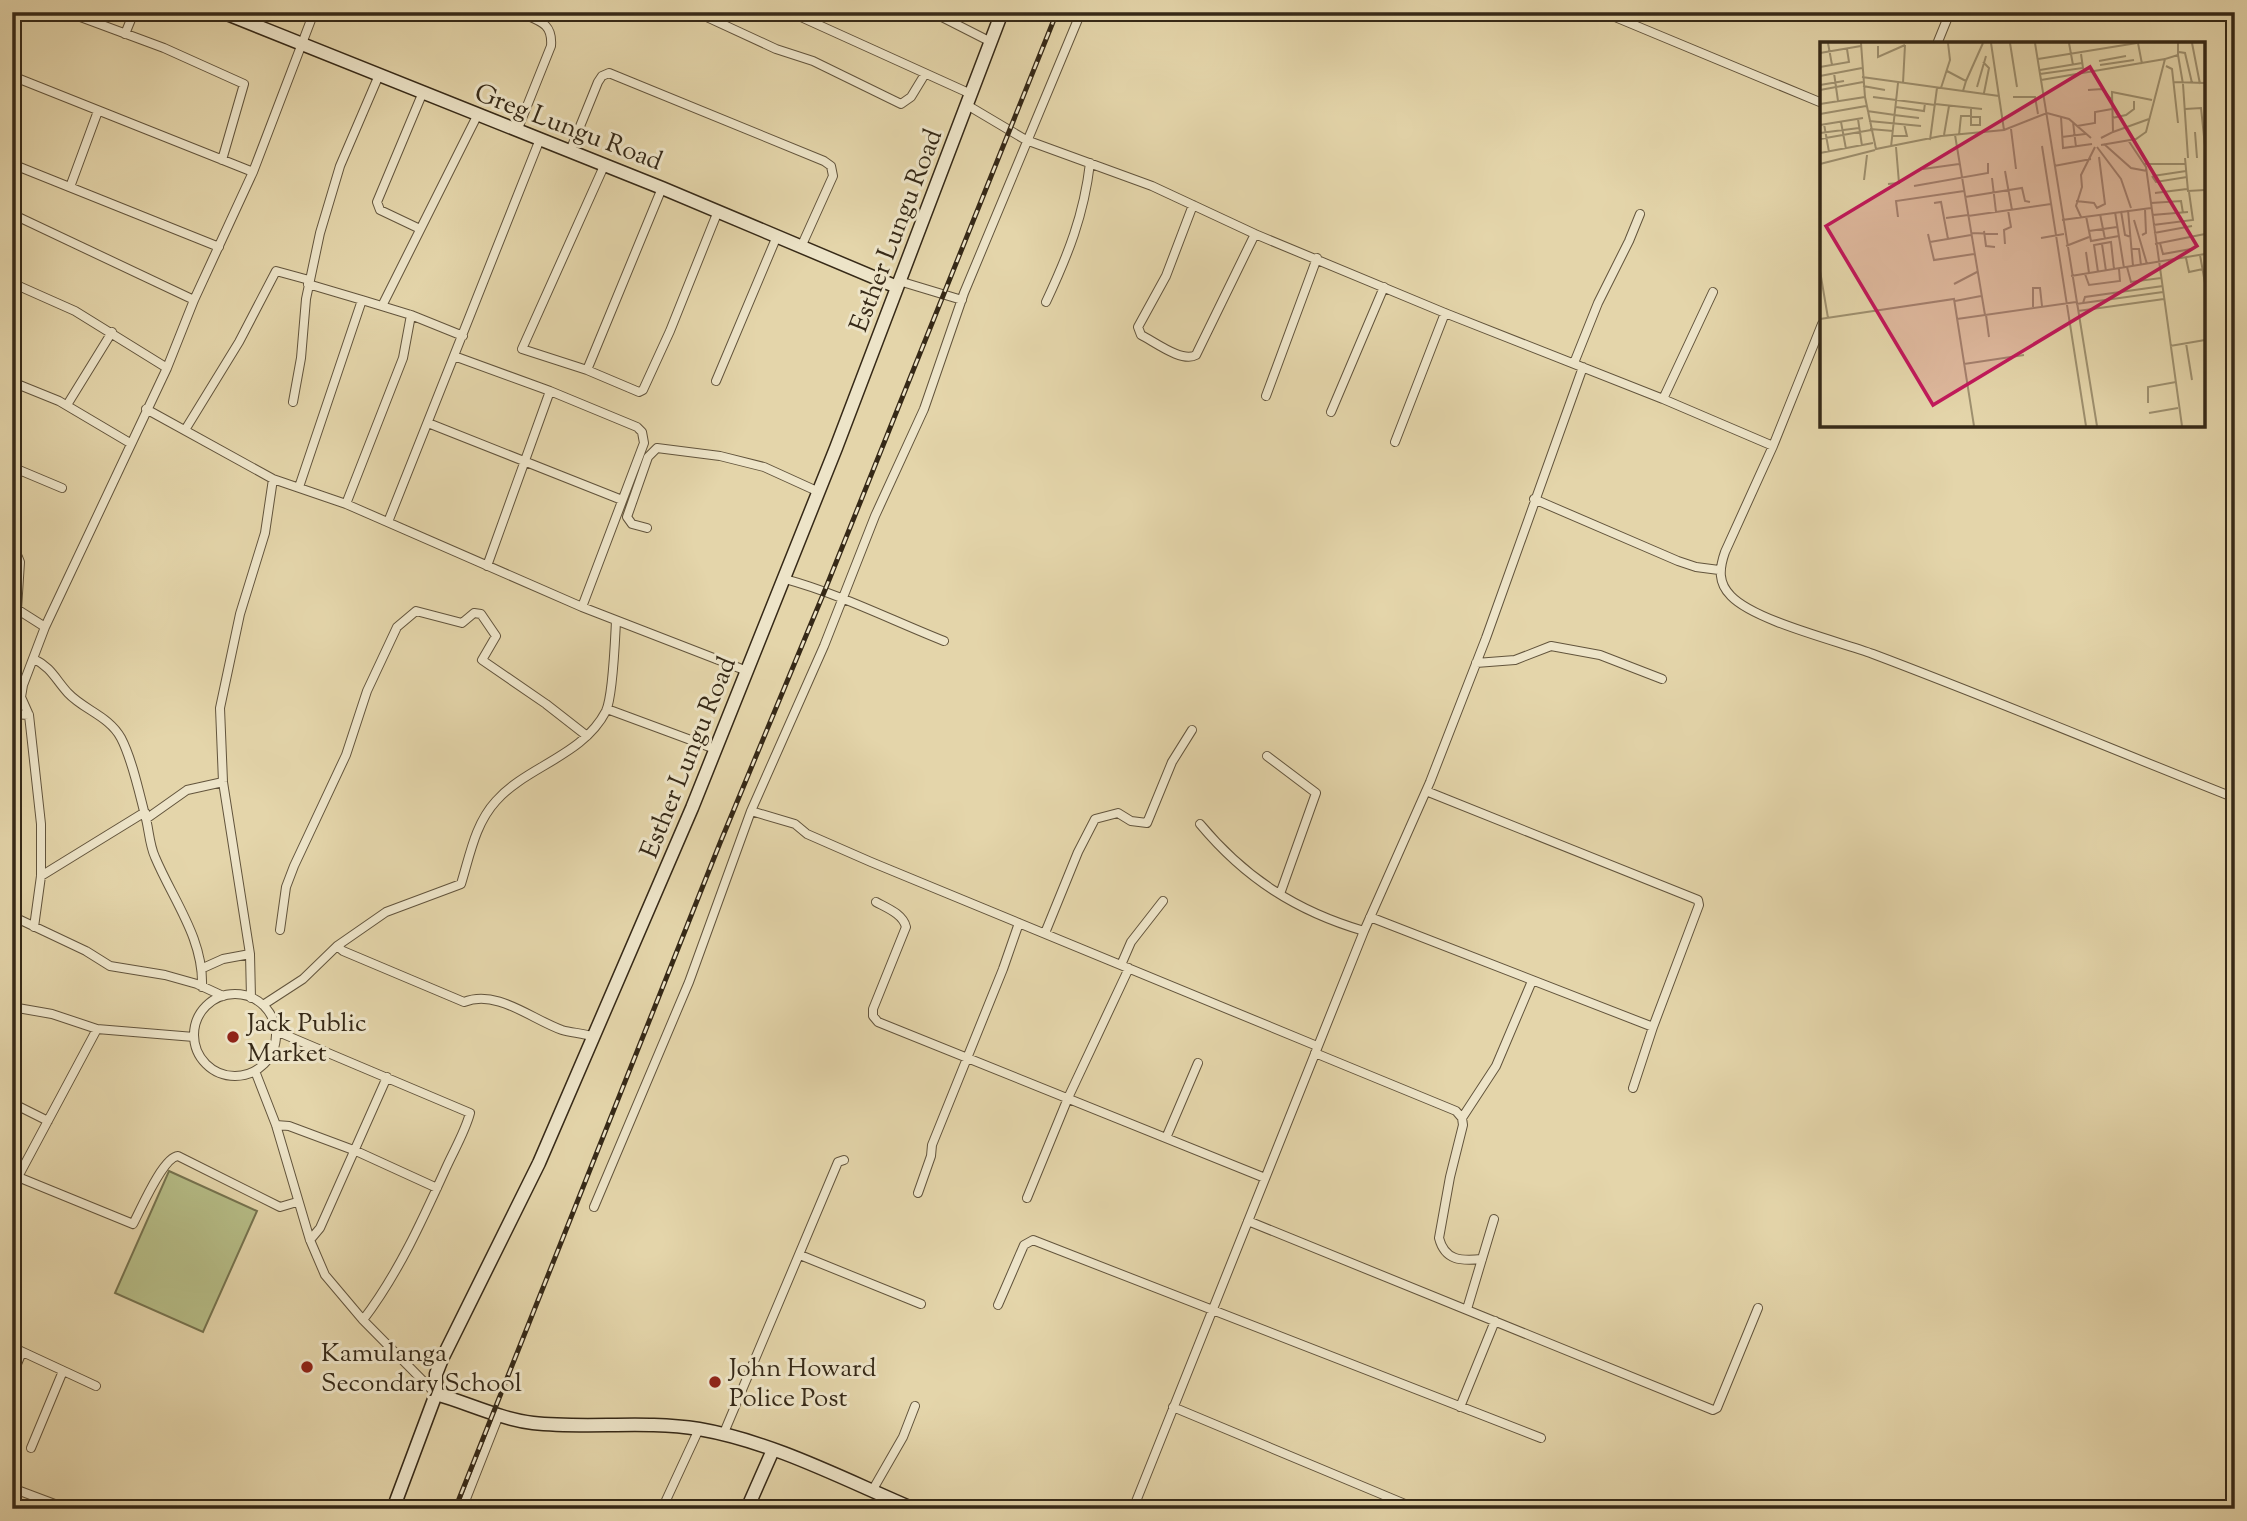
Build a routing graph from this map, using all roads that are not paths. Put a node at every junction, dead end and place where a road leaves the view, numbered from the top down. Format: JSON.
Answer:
{"nodes":[{"id":1,"x":67,"y":12,"type":"edge"},
{"id":2,"x":134,"y":12,"type":"edge"},
{"id":3,"x":222,"y":12,"type":"edge"},
{"id":4,"x":314,"y":12,"type":"edge"},
{"id":5,"x":519,"y":12,"type":"edge"},
{"id":6,"x":696,"y":12,"type":"edge"},
{"id":7,"x":790,"y":12,"type":"edge"},
{"id":8,"x":932,"y":12,"type":"edge"},
{"id":9,"x":1002,"y":12,"type":"edge"},
{"id":10,"x":1081,"y":12,"type":"edge"},
{"id":11,"x":1603,"y":12,"type":"edge"},
{"id":12,"x":1950,"y":12,"type":"edge"},
{"id":13,"x":125,"y":34,"type":"junction"},
{"id":14,"x":991,"y":42,"type":"junction"},
{"id":15,"x":1938,"y":42,"type":"edge"},
{"id":16,"x":302,"y":44,"type":"junction"},
{"id":17,"x":379,"y":75,"type":"junction"},
{"id":18,"x":925,"y":75,"type":"junction"},
{"id":19,"x":12,"y":76,"type":"edge"},
{"id":20,"x":422,"y":92,"type":"junction"},
{"id":21,"x":969,"y":99,"type":"junction"},
{"id":22,"x":1820,"y":102,"type":"edge"},
{"id":23,"x":98,"y":111,"type":"junction"},
{"id":24,"x":477,"y":116,"type":"junction"},
{"id":25,"x":517,"y":131,"type":"junction"},
{"id":26,"x":540,"y":139,"type":"junction"},
{"id":27,"x":1026,"y":140,"type":"junction"},
{"id":28,"x":570,"y":151,"type":"junction"},
{"id":29,"x":222,"y":160,"type":"junction"},
{"id":30,"x":12,"y":163,"type":"edge"},
{"id":31,"x":1090,"y":163,"type":"junction"},
{"id":32,"x":604,"y":166,"type":"junction"},
{"id":33,"x":253,"y":172,"type":"junction"},
{"id":34,"x":70,"y":187,"type":"junction"},
{"id":35,"x":662,"y":188,"type":"junction"},
{"id":36,"x":1193,"y":205,"type":"junction"},
{"id":37,"x":718,"y":211,"type":"junction"},
{"id":38,"x":12,"y":214,"type":"edge"},
{"id":39,"x":1640,"y":214,"type":"dead end"},
{"id":40,"x":420,"y":229,"type":"junction"},
{"id":41,"x":1255,"y":234,"type":"junction"},
{"id":42,"x":777,"y":236,"type":"junction"},
{"id":43,"x":219,"y":247,"type":"junction"},
{"id":44,"x":802,"y":247,"type":"junction"},
{"id":45,"x":1317,"y":258,"type":"junction"},
{"id":46,"x":309,"y":282,"type":"junction"},
{"id":47,"x":898,"y":284,"type":"junction"},
{"id":48,"x":14,"y":287,"type":"edge"},
{"id":49,"x":1384,"y":287,"type":"junction"},
{"id":50,"x":1713,"y":292,"type":"dead end"},
{"id":51,"x":194,"y":300,"type":"junction"},
{"id":52,"x":362,"y":300,"type":"junction"},
{"id":53,"x":962,"y":300,"type":"junction"},
{"id":54,"x":1046,"y":302,"type":"dead end"},
{"id":55,"x":382,"y":306,"type":"junction"},
{"id":56,"x":1445,"y":313,"type":"junction"},
{"id":57,"x":411,"y":315,"type":"junction"},
{"id":58,"x":1820,"y":329,"type":"edge"},
{"id":59,"x":112,"y":332,"type":"junction"},
{"id":60,"x":463,"y":336,"type":"junction"},
{"id":61,"x":454,"y":356,"type":"junction"},
{"id":62,"x":1573,"y":363,"type":"junction"},
{"id":63,"x":1583,"y":367,"type":"junction"},
{"id":64,"x":167,"y":368,"type":"junction"},
{"id":65,"x":587,"y":370,"type":"junction"},
{"id":66,"x":716,"y":381,"type":"dead end"},
{"id":67,"x":12,"y":382,"type":"edge"},
{"id":68,"x":550,"y":391,"type":"junction"},
{"id":69,"x":1266,"y":396,"type":"dead end"},
{"id":70,"x":1663,"y":399,"type":"junction"},
{"id":71,"x":293,"y":402,"type":"dead end"},
{"id":72,"x":67,"y":405,"type":"junction"},
{"id":73,"x":146,"y":409,"type":"junction"},
{"id":74,"x":1331,"y":412,"type":"dead end"},
{"id":75,"x":428,"y":423,"type":"junction"},
{"id":76,"x":185,"y":430,"type":"junction"},
{"id":77,"x":1395,"y":442,"type":"dead end"},
{"id":78,"x":130,"y":443,"type":"junction"},
{"id":79,"x":1773,"y":446,"type":"junction"},
{"id":80,"x":526,"y":461,"type":"junction"},
{"id":81,"x":12,"y":467,"type":"edge"},
{"id":82,"x":273,"y":479,"type":"junction"},
{"id":83,"x":299,"y":487,"type":"junction"},
{"id":84,"x":62,"y":488,"type":"dead end"},
{"id":85,"x":819,"y":492,"type":"junction"},
{"id":86,"x":1534,"y":499,"type":"junction"},
{"id":87,"x":622,"y":500,"type":"junction"},
{"id":88,"x":346,"y":504,"type":"junction"},
{"id":89,"x":388,"y":522,"type":"junction"},
{"id":90,"x":647,"y":528,"type":"dead end"},
{"id":91,"x":12,"y":553,"type":"edge"},
{"id":92,"x":487,"y":566,"type":"junction"},
{"id":93,"x":1719,"y":570,"type":"junction"},
{"id":94,"x":785,"y":579,"type":"junction"},
{"id":95,"x":843,"y":598,"type":"junction"},
{"id":96,"x":582,"y":607,"type":"junction"},
{"id":97,"x":15,"y":608,"type":"edge"},
{"id":98,"x":616,"y":621,"type":"junction"},
{"id":99,"x":44,"y":627,"type":"junction"},
{"id":100,"x":944,"y":641,"type":"dead end"},
{"id":101,"x":34,"y":659,"type":"junction"},
{"id":102,"x":1476,"y":663,"type":"junction"},
{"id":103,"x":747,"y":671,"type":"junction"},
{"id":104,"x":1662,"y":679,"type":"dead end"},
{"id":105,"x":607,"y":709,"type":"junction"},
{"id":106,"x":12,"y":715,"type":"edge"},
{"id":107,"x":29,"y":715,"type":"junction"},
{"id":108,"x":1192,"y":730,"type":"dead end"},
{"id":109,"x":587,"y":736,"type":"junction"},
{"id":110,"x":715,"y":749,"type":"junction"},
{"id":111,"x":1267,"y":756,"type":"dead end"},
{"id":112,"x":223,"y":782,"type":"junction"},
{"id":113,"x":1426,"y":791,"type":"junction"},
{"id":114,"x":2235,"y":798,"type":"edge"},
{"id":115,"x":751,"y":811,"type":"junction"},
{"id":116,"x":145,"y":816,"type":"junction"},
{"id":117,"x":1200,"y":824,"type":"dead end"},
{"id":118,"x":41,"y":876,"type":"junction"},
{"id":119,"x":1280,"y":894,"type":"junction"},
{"id":120,"x":1163,"y":901,"type":"dead end"},
{"id":121,"x":876,"y":902,"type":"dead end"},
{"id":122,"x":12,"y":916,"type":"edge"},
{"id":123,"x":1370,"y":917,"type":"junction"},
{"id":124,"x":1019,"y":923,"type":"junction"},
{"id":125,"x":34,"y":927,"type":"junction"},
{"id":126,"x":280,"y":930,"type":"dead end"},
{"id":127,"x":1364,"y":931,"type":"junction"},
{"id":128,"x":1045,"y":933,"type":"junction"},
{"id":129,"x":337,"y":946,"type":"junction"},
{"id":130,"x":250,"y":954,"type":"junction"},
{"id":131,"x":1125,"y":966,"type":"junction"},
{"id":132,"x":203,"y":968,"type":"junction"},
{"id":133,"x":1532,"y":981,"type":"junction"},
{"id":134,"x":202,"y":987,"type":"junction"},
{"id":135,"x":223,"y":996,"type":"junction"},
{"id":136,"x":251,"y":998,"type":"junction"},
{"id":137,"x":263,"y":1005,"type":"junction"},
{"id":138,"x":12,"y":1007,"type":"edge"},
{"id":139,"x":1653,"y":1027,"type":"junction"},
{"id":140,"x":97,"y":1030,"type":"junction"},
{"id":141,"x":276,"y":1031,"type":"junction"},
{"id":142,"x":194,"y":1037,"type":"junction"},
{"id":143,"x":594,"y":1037,"type":"junction"},
{"id":144,"x":1316,"y":1050,"type":"junction"},
{"id":145,"x":967,"y":1059,"type":"junction"},
{"id":146,"x":1198,"y":1063,"type":"dead end"},
{"id":147,"x":255,"y":1072,"type":"junction"},
{"id":148,"x":387,"y":1077,"type":"junction"},
{"id":149,"x":1633,"y":1088,"type":"dead end"},
{"id":150,"x":1068,"y":1098,"type":"junction"},
{"id":151,"x":12,"y":1103,"type":"edge"},
{"id":152,"x":1462,"y":1118,"type":"junction"},
{"id":153,"x":48,"y":1121,"type":"junction"},
{"id":154,"x":276,"y":1125,"type":"junction"},
{"id":155,"x":1166,"y":1138,"type":"junction"},
{"id":156,"x":356,"y":1151,"type":"junction"},
{"id":157,"x":844,"y":1160,"type":"dead end"},
{"id":158,"x":18,"y":1177,"type":"junction"},
{"id":159,"x":1265,"y":1178,"type":"junction"},
{"id":160,"x":12,"y":1188,"type":"edge"},
{"id":161,"x":437,"y":1188,"type":"junction"},
{"id":162,"x":918,"y":1192,"type":"dead end"},
{"id":163,"x":1027,"y":1198,"type":"dead end"},
{"id":164,"x":297,"y":1202,"type":"junction"},
{"id":165,"x":594,"y":1207,"type":"dead end"},
{"id":166,"x":1494,"y":1219,"type":"dead end"},
{"id":167,"x":1248,"y":1221,"type":"junction"},
{"id":168,"x":310,"y":1240,"type":"junction"},
{"id":169,"x":800,"y":1255,"type":"junction"},
{"id":170,"x":1482,"y":1259,"type":"junction"},
{"id":171,"x":921,"y":1304,"type":"dead end"},
{"id":172,"x":998,"y":1305,"type":"dead end"},
{"id":173,"x":1758,"y":1308,"type":"dead end"},
{"id":174,"x":1466,"y":1309,"type":"junction"},
{"id":175,"x":1212,"y":1311,"type":"junction"},
{"id":176,"x":363,"y":1320,"type":"junction"},
{"id":177,"x":1495,"y":1321,"type":"junction"},
{"id":178,"x":12,"y":1347,"type":"edge"},
{"id":179,"x":22,"y":1352,"type":"junction"},
{"id":180,"x":63,"y":1371,"type":"junction"},
{"id":181,"x":12,"y":1376,"type":"edge"},
{"id":182,"x":96,"y":1386,"type":"dead end"},
{"id":183,"x":436,"y":1394,"type":"junction"},
{"id":184,"x":915,"y":1406,"type":"dead end"},
{"id":185,"x":1173,"y":1407,"type":"junction"},
{"id":186,"x":1460,"y":1407,"type":"junction"},
{"id":187,"x":499,"y":1415,"type":"junction"},
{"id":188,"x":699,"y":1429,"type":"junction"},
{"id":189,"x":723,"y":1435,"type":"junction"},
{"id":190,"x":1541,"y":1438,"type":"dead end"},
{"id":191,"x":31,"y":1448,"type":"dead end"},
{"id":192,"x":773,"y":1450,"type":"junction"},
{"id":193,"x":12,"y":1488,"type":"edge"},
{"id":194,"x":872,"y":1491,"type":"junction"},
{"id":195,"x":68,"y":1509,"type":"edge"},
{"id":196,"x":393,"y":1509,"type":"edge"},
{"id":197,"x":462,"y":1509,"type":"edge"},
{"id":198,"x":662,"y":1509,"type":"edge"},
{"id":199,"x":747,"y":1509,"type":"edge"},
{"id":200,"x":914,"y":1509,"type":"edge"},
{"id":201,"x":1133,"y":1509,"type":"edge"},
{"id":202,"x":1417,"y":1509,"type":"edge"}],
"edges":[{"from":1,"to":13,"type":"street"},
{"from":2,"to":13,"type":"street"},
{"from":3,"to":16,"type":"street","name":"Greg Lungu Road"},
{"from":4,"to":16,"type":"street"},
{"from":5,"to":25,"type":"street"},
{"from":6,"to":18,"type":"street"},
{"from":7,"to":18,"type":"street"},
{"from":8,"to":14,"type":"street"},
{"from":9,"to":14,"type":"street","name":"Esther Lungu Road"},
{"from":10,"to":27,"type":"street"},
{"from":11,"to":22,"type":"street"},
{"from":12,"to":15,"type":"street"},
{"from":13,"to":29,"type":"street"},
{"from":14,"to":21,"type":"street","name":"Esther Lungu Road"},
{"from":16,"to":17,"type":"street","name":"Greg Lungu Road"},
{"from":16,"to":33,"type":"street"},
{"from":17,"to":20,"type":"street","name":"Greg Lungu Road"},
{"from":17,"to":46,"type":"street"},
{"from":18,"to":21,"type":"street"},
{"from":19,"to":23,"type":"street"},
{"from":20,"to":24,"type":"street","name":"Greg Lungu Road"},
{"from":20,"to":40,"type":"street"},
{"from":21,"to":27,"type":"street"},
{"from":21,"to":47,"type":"street","name":"Esther Lungu Road"},
{"from":23,"to":29,"type":"street"},
{"from":23,"to":34,"type":"street"},
{"from":24,"to":25,"type":"street","name":"Greg Lungu Road"},
{"from":24,"to":40,"type":"street"},
{"from":25,"to":26,"type":"street","name":"Greg Lungu Road"},
{"from":26,"to":28,"type":"street","name":"Greg Lungu Road"},
{"from":26,"to":60,"type":"street"},
{"from":27,"to":31,"type":"street"},
{"from":27,"to":53,"type":"street"},
{"from":28,"to":32,"type":"street","name":"Greg Lungu Road"},
{"from":28,"to":44,"type":"street"},
{"from":29,"to":33,"type":"street"},
{"from":30,"to":34,"type":"street"},
{"from":31,"to":36,"type":"street"},
{"from":31,"to":54,"type":"street"},
{"from":32,"to":35,"type":"street","name":"Greg Lungu Road"},
{"from":32,"to":65,"type":"street"},
{"from":33,"to":43,"type":"street"},
{"from":34,"to":43,"type":"street"},
{"from":35,"to":37,"type":"street","name":"Greg Lungu Road"},
{"from":35,"to":65,"type":"street"},
{"from":36,"to":41,"type":"street"},
{"from":36,"to":41,"type":"street"},
{"from":37,"to":42,"type":"street","name":"Greg Lungu Road"},
{"from":37,"to":65,"type":"street"},
{"from":38,"to":51,"type":"street"},
{"from":39,"to":62,"type":"street"},
{"from":40,"to":55,"type":"street"},
{"from":41,"to":45,"type":"street"},
{"from":42,"to":44,"type":"street","name":"Greg Lungu Road"},
{"from":42,"to":66,"type":"street"},
{"from":43,"to":51,"type":"street"},
{"from":44,"to":47,"type":"street","name":"Greg Lungu Road"},
{"from":45,"to":49,"type":"street"},
{"from":45,"to":69,"type":"street"},
{"from":46,"to":52,"type":"street"},
{"from":46,"to":71,"type":"street"},
{"from":46,"to":76,"type":"street"},
{"from":47,"to":53,"type":"street"},
{"from":47,"to":85,"type":"street","name":"Esther Lungu Road"},
{"from":48,"to":59,"type":"street"},
{"from":49,"to":56,"type":"street"},
{"from":49,"to":74,"type":"street"},
{"from":50,"to":70,"type":"street"},
{"from":51,"to":64,"type":"street"},
{"from":52,"to":55,"type":"street"},
{"from":52,"to":83,"type":"street"},
{"from":53,"to":95,"type":"street"},
{"from":55,"to":57,"type":"street"},
{"from":56,"to":62,"type":"street"},
{"from":56,"to":77,"type":"street"},
{"from":57,"to":60,"type":"street"},
{"from":57,"to":88,"type":"street"},
{"from":58,"to":79,"type":"street"},
{"from":59,"to":64,"type":"street"},
{"from":59,"to":72,"type":"street"},
{"from":60,"to":61,"type":"street"},
{"from":61,"to":68,"type":"street"},
{"from":61,"to":75,"type":"street"},
{"from":62,"to":63,"type":"street"},
{"from":63,"to":70,"type":"street"},
{"from":63,"to":86,"type":"street"},
{"from":64,"to":73,"type":"street"},
{"from":67,"to":72,"type":"street"},
{"from":68,"to":80,"type":"street"},
{"from":68,"to":87,"type":"street"},
{"from":70,"to":79,"type":"street"},
{"from":72,"to":78,"type":"street"},
{"from":73,"to":76,"type":"street"},
{"from":73,"to":78,"type":"street"},
{"from":75,"to":80,"type":"street"},
{"from":75,"to":89,"type":"street"},
{"from":76,"to":82,"type":"street"},
{"from":78,"to":99,"type":"street"},
{"from":79,"to":93,"type":"street"},
{"from":80,"to":87,"type":"street"},
{"from":80,"to":92,"type":"street"},
{"from":81,"to":84,"type":"street"},
{"from":82,"to":83,"type":"street"},
{"from":82,"to":112,"type":"street"},
{"from":83,"to":88,"type":"street"},
{"from":85,"to":90,"type":"street"},
{"from":85,"to":94,"type":"street","name":"Esther Lungu Road"},
{"from":86,"to":93,"type":"street"},
{"from":86,"to":102,"type":"street"},
{"from":87,"to":96,"type":"street"},
{"from":88,"to":89,"type":"street"},
{"from":89,"to":92,"type":"street"},
{"from":91,"to":97,"type":"street"},
{"from":92,"to":96,"type":"street"},
{"from":93,"to":114,"type":"street"},
{"from":94,"to":95,"type":"street"},
{"from":94,"to":103,"type":"street","name":"Esther Lungu Road"},
{"from":95,"to":100,"type":"street"},
{"from":95,"to":115,"type":"street"},
{"from":96,"to":98,"type":"street"},
{"from":97,"to":99,"type":"street"},
{"from":98,"to":103,"type":"street"},
{"from":98,"to":105,"type":"street"},
{"from":99,"to":101,"type":"street"},
{"from":101,"to":107,"type":"street"},
{"from":101,"to":116,"type":"street"},
{"from":102,"to":104,"type":"street"},
{"from":102,"to":113,"type":"street"},
{"from":103,"to":110,"type":"street","name":"Esther Lungu Road"},
{"from":105,"to":109,"type":"street"},
{"from":105,"to":110,"type":"street"},
{"from":106,"to":107,"type":"street"},
{"from":107,"to":118,"type":"street"},
{"from":108,"to":128,"type":"street"},
{"from":109,"to":126,"type":"street"},
{"from":109,"to":129,"type":"street"},
{"from":110,"to":143,"type":"street","name":"Esther Lungu Road"},
{"from":111,"to":119,"type":"street"},
{"from":112,"to":116,"type":"street"},
{"from":112,"to":130,"type":"street"},
{"from":113,"to":123,"type":"street"},
{"from":113,"to":139,"type":"street"},
{"from":115,"to":124,"type":"street"},
{"from":115,"to":165,"type":"street"},
{"from":116,"to":118,"type":"street"},
{"from":116,"to":132,"type":"street"},
{"from":117,"to":119,"type":"street"},
{"from":118,"to":125,"type":"street"},
{"from":119,"to":127,"type":"street"},
{"from":120,"to":131,"type":"street"},
{"from":121,"to":145,"type":"street"},
{"from":122,"to":125,"type":"street"},
{"from":123,"to":127,"type":"street"},
{"from":123,"to":133,"type":"street"},
{"from":124,"to":128,"type":"street"},
{"from":124,"to":145,"type":"street"},
{"from":125,"to":134,"type":"street"},
{"from":127,"to":144,"type":"street"},
{"from":128,"to":131,"type":"street"},
{"from":129,"to":137,"type":"street"},
{"from":129,"to":143,"type":"street"},
{"from":130,"to":132,"type":"street"},
{"from":130,"to":136,"type":"street"},
{"from":131,"to":144,"type":"street"},
{"from":131,"to":150,"type":"street"},
{"from":132,"to":134,"type":"street"},
{"from":133,"to":139,"type":"street"},
{"from":133,"to":152,"type":"street"},
{"from":134,"to":135,"type":"street"},
{"from":135,"to":136,"type":"street"},
{"from":135,"to":142,"type":"street"},
{"from":136,"to":137,"type":"street"},
{"from":137,"to":141,"type":"street"},
{"from":138,"to":140,"type":"street"},
{"from":139,"to":149,"type":"street"},
{"from":140,"to":142,"type":"street"},
{"from":140,"to":153,"type":"street"},
{"from":141,"to":147,"type":"street"},
{"from":141,"to":148,"type":"street"},
{"from":142,"to":147,"type":"street"},
{"from":143,"to":183,"type":"street","name":"Esther Lungu Road"},
{"from":144,"to":152,"type":"street"},
{"from":144,"to":159,"type":"street"},
{"from":145,"to":150,"type":"street"},
{"from":145,"to":162,"type":"street"},
{"from":146,"to":155,"type":"street"},
{"from":147,"to":154,"type":"street"},
{"from":148,"to":156,"type":"street"},
{"from":148,"to":161,"type":"street"},
{"from":150,"to":155,"type":"street"},
{"from":150,"to":163,"type":"street"},
{"from":151,"to":153,"type":"street"},
{"from":152,"to":170,"type":"street"},
{"from":153,"to":158,"type":"street"},
{"from":154,"to":156,"type":"street"},
{"from":154,"to":164,"type":"street"},
{"from":155,"to":159,"type":"street"},
{"from":156,"to":161,"type":"street"},
{"from":156,"to":168,"type":"street"},
{"from":157,"to":169,"type":"street"},
{"from":158,"to":160,"type":"street"},
{"from":158,"to":164,"type":"street"},
{"from":159,"to":167,"type":"street"},
{"from":161,"to":176,"type":"street"},
{"from":164,"to":168,"type":"street"},
{"from":166,"to":170,"type":"street"},
{"from":167,"to":174,"type":"street"},
{"from":167,"to":175,"type":"street"},
{"from":168,"to":176,"type":"street"},
{"from":169,"to":171,"type":"street"},
{"from":169,"to":189,"type":"street"},
{"from":170,"to":174,"type":"street"},
{"from":172,"to":175,"type":"street"},
{"from":173,"to":177,"type":"street"},
{"from":174,"to":177,"type":"street"},
{"from":175,"to":185,"type":"street"},
{"from":175,"to":186,"type":"street"},
{"from":176,"to":183,"type":"street"},
{"from":177,"to":186,"type":"street"},
{"from":178,"to":179,"type":"street"},
{"from":179,"to":180,"type":"street"},
{"from":179,"to":181,"type":"street"},
{"from":180,"to":182,"type":"street"},
{"from":180,"to":191,"type":"street"},
{"from":183,"to":187,"type":"street"},
{"from":183,"to":196,"type":"street","name":"Esther Lungu Road"},
{"from":184,"to":194,"type":"street"},
{"from":185,"to":201,"type":"street"},
{"from":185,"to":202,"type":"street"},
{"from":186,"to":190,"type":"street"},
{"from":187,"to":188,"type":"street"},
{"from":187,"to":197,"type":"street"},
{"from":188,"to":189,"type":"street"},
{"from":188,"to":198,"type":"street"},
{"from":189,"to":192,"type":"street"},
{"from":192,"to":194,"type":"street"},
{"from":192,"to":199,"type":"street"},
{"from":193,"to":195,"type":"street"},
{"from":194,"to":200,"type":"street"}]}
